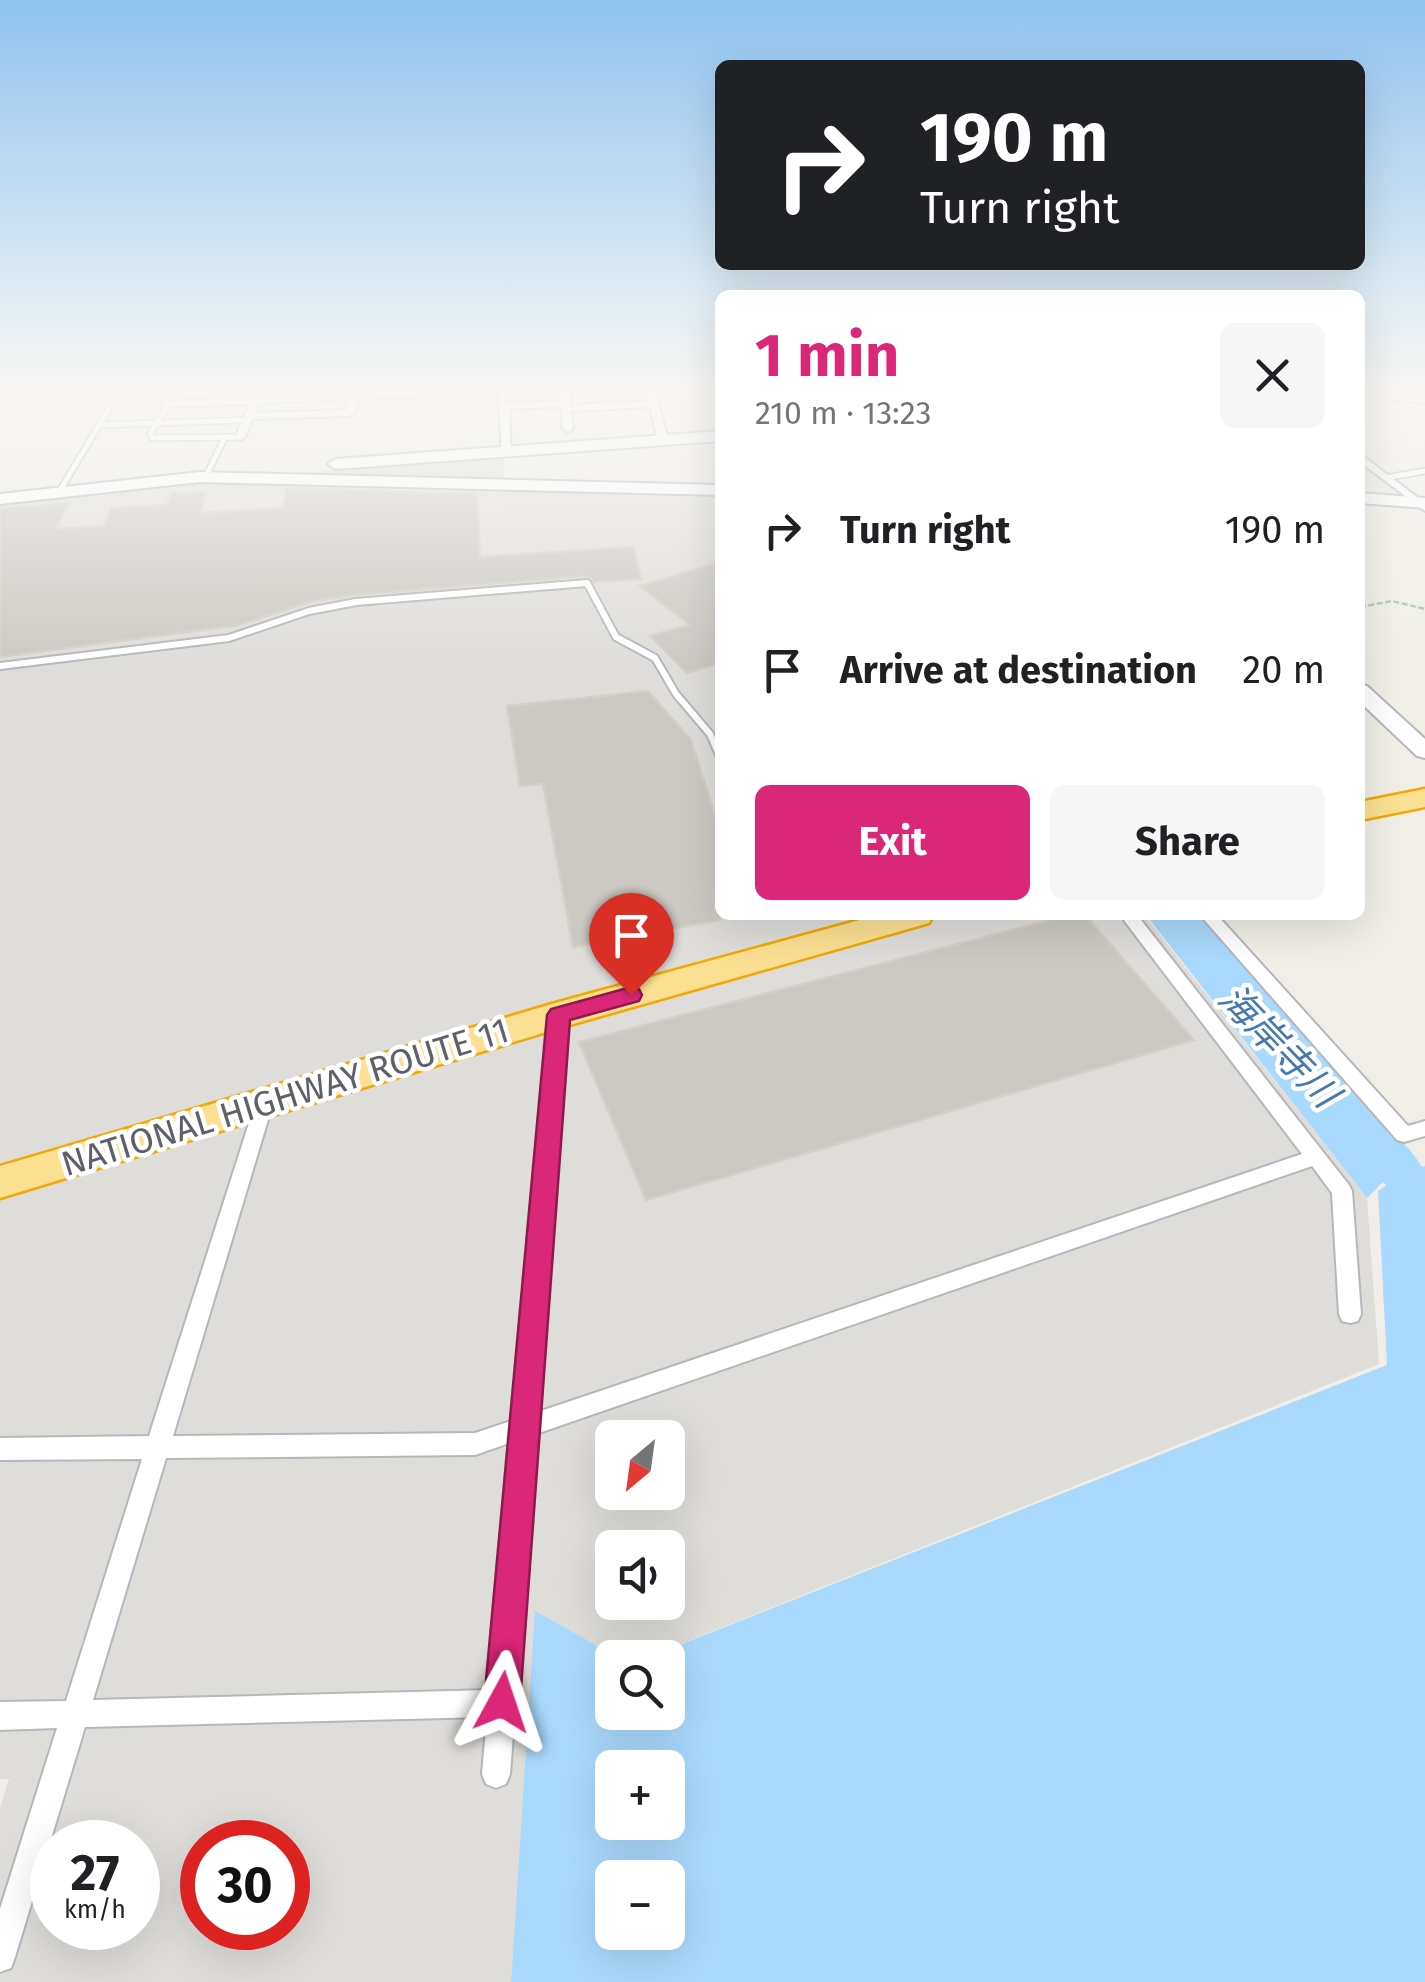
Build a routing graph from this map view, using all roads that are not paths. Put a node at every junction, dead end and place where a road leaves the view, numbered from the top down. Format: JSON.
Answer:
{"nodes":[{"id":1,"x":65,"y":482,"type":"edge"},
{"id":2,"x":150,"y":482,"type":"edge"},
{"id":3,"x":421,"y":482,"type":"edge"},
{"id":4,"x":1395,"y":482,"type":"edge"},
{"id":5,"x":715,"y":490,"type":"edge"},
{"id":6,"x":59,"y":492,"type":"junction"},
{"id":7,"x":0,"y":499,"type":"edge"},
{"id":8,"x":1365,"y":499,"type":"edge"},
{"id":9,"x":1424,"y":505,"type":"edge"},
{"id":10,"x":0,"y":666,"type":"edge"},
{"id":11,"x":1365,"y":695,"type":"edge"},
{"id":12,"x":715,"y":746,"type":"edge"},
{"id":13,"x":1425,"y":750,"type":"edge"},
{"id":14,"x":1425,"y":798,"type":"edge"},
{"id":15,"x":1365,"y":810,"type":"edge"},
{"id":16,"x":900,"y":920,"type":"edge"},
{"id":17,"x":1132,"y":920,"type":"edge"},
{"id":18,"x":1212,"y":920,"type":"edge"},
{"id":19,"x":559,"y":1015,"type":"junction"},
{"id":20,"x":264,"y":1103,"type":"junction"},
{"id":21,"x":1425,"y":1128,"type":"edge"},
{"id":22,"x":1316,"y":1158,"type":"junction"},
{"id":23,"x":0,"y":1182,"type":"edge"},
{"id":24,"x":1350,"y":1314,"type":"dead end"},
{"id":25,"x":526,"y":1427,"type":"junction"},
{"id":26,"x":158,"y":1447,"type":"junction"},
{"id":27,"x":0,"y":1449,"type":"edge"},
{"id":28,"x":502,"y":1702,"type":"junction"},
{"id":29,"x":76,"y":1714,"type":"junction"},
{"id":30,"x":0,"y":1716,"type":"edge"},
{"id":31,"x":496,"y":1774,"type":"dead end"},
{"id":32,"x":0,"y":1957,"type":"edge"}],
"edges":[{"from":1,"to":6,"type":"lane"},
{"from":2,"to":6,"type":"main road"},
{"from":3,"to":5,"type":"main road"},
{"from":4,"to":9,"type":"street"},
{"from":6,"to":7,"type":"main road"},
{"from":8,"to":9,"type":"main road"},
{"from":10,"to":12,"type":"lane"},
{"from":11,"to":13,"type":"main road"},
{"from":14,"to":15,"type":"highway"},
{"from":16,"to":19,"type":"highway","name":"NATIONAL HIGHWAY ROUTE 11"},
{"from":17,"to":22,"type":"street"},
{"from":18,"to":21,"type":"street"},
{"from":19,"to":20,"type":"highway","name":"NATIONAL HIGHWAY ROUTE 11"},
{"from":19,"to":25,"type":"street"},
{"from":20,"to":23,"type":"highway","name":"NATIONAL HIGHWAY ROUTE 11"},
{"from":20,"to":26,"type":"street"},
{"from":22,"to":24,"type":"street"},
{"from":22,"to":25,"type":"street"},
{"from":25,"to":26,"type":"street"},
{"from":25,"to":28,"type":"street"},
{"from":26,"to":27,"type":"street"},
{"from":26,"to":29,"type":"street"},
{"from":28,"to":29,"type":"street"},
{"from":28,"to":31,"type":"street"},
{"from":29,"to":30,"type":"street"},
{"from":29,"to":32,"type":"street"}]}
